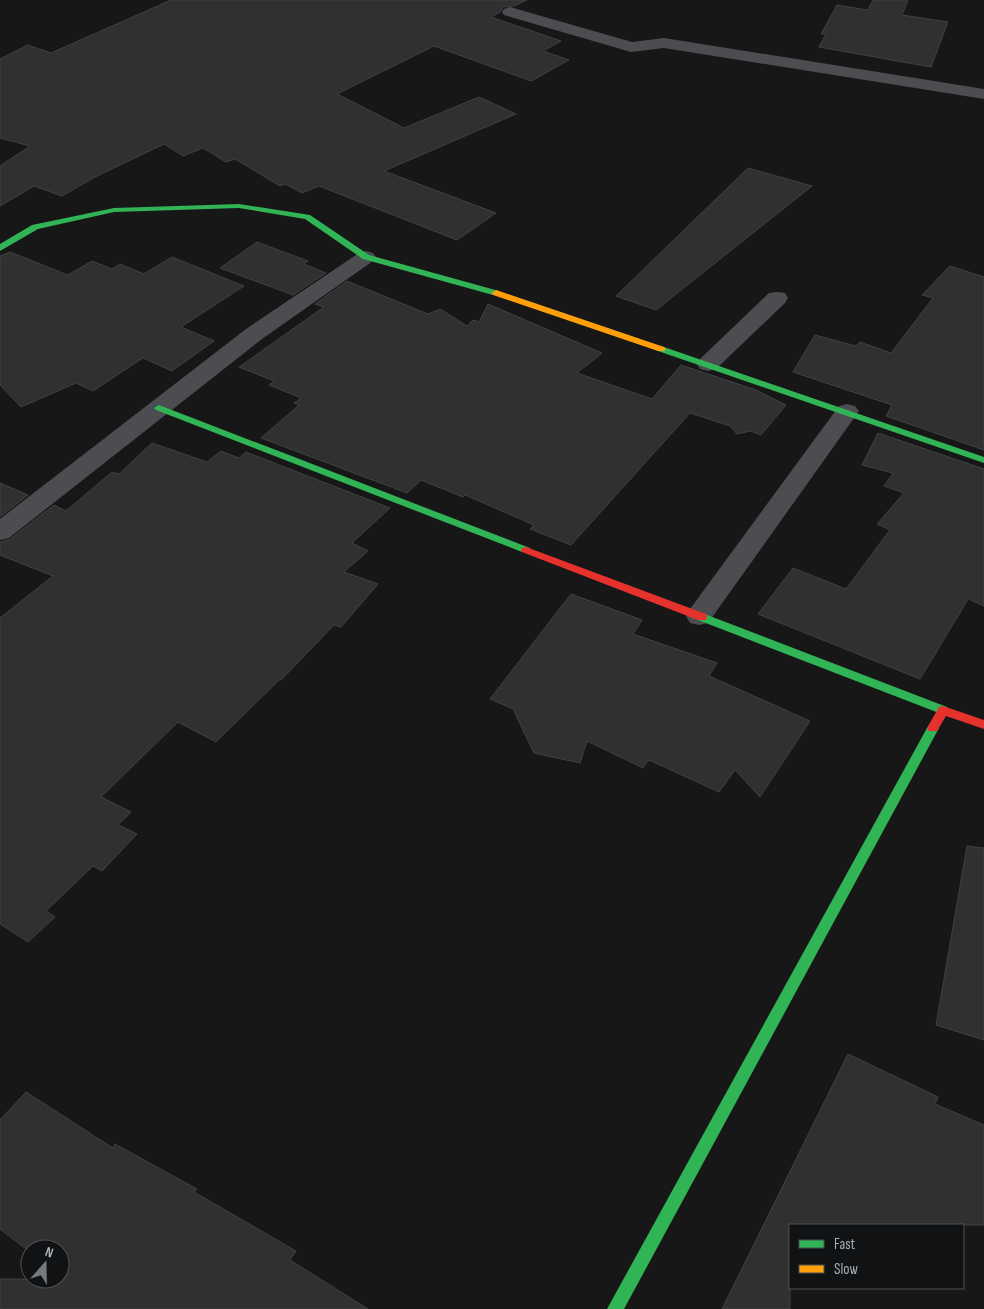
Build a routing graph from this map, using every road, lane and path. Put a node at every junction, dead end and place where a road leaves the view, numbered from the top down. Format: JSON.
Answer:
{"nodes":[{"id":1,"x":510,"y":12,"type":"dead end"},
{"id":2,"x":984,"y":94,"type":"edge"},
{"id":3,"x":0,"y":248,"type":"edge"},
{"id":4,"x":366,"y":257,"type":"junction"},
{"id":5,"x":777,"y":298,"type":"dead end"},
{"id":6,"x":708,"y":364,"type":"junction"},
{"id":7,"x":159,"y":408,"type":"junction"},
{"id":8,"x":846,"y":411,"type":"junction"},
{"id":9,"x":984,"y":460,"type":"edge"},
{"id":10,"x":0,"y":532,"type":"edge"},
{"id":11,"x":699,"y":616,"type":"junction"},
{"id":12,"x":943,"y":710,"type":"junction"},
{"id":13,"x":984,"y":725,"type":"edge"},
{"id":14,"x":616,"y":1309,"type":"edge"}],
"edges":[{"from":1,"to":2,"type":"street"},
{"from":3,"to":4,"type":"street"},
{"from":4,"to":6,"type":"street"},
{"from":4,"to":7,"type":"street"},
{"from":5,"to":6,"type":"street"},
{"from":6,"to":8,"type":"street"},
{"from":7,"to":10,"type":"street"},
{"from":7,"to":11,"type":"street"},
{"from":8,"to":9,"type":"street"},
{"from":8,"to":11,"type":"street"},
{"from":11,"to":12,"type":"street"},
{"from":12,"to":13,"type":"street"},
{"from":12,"to":14,"type":"street"}]}
